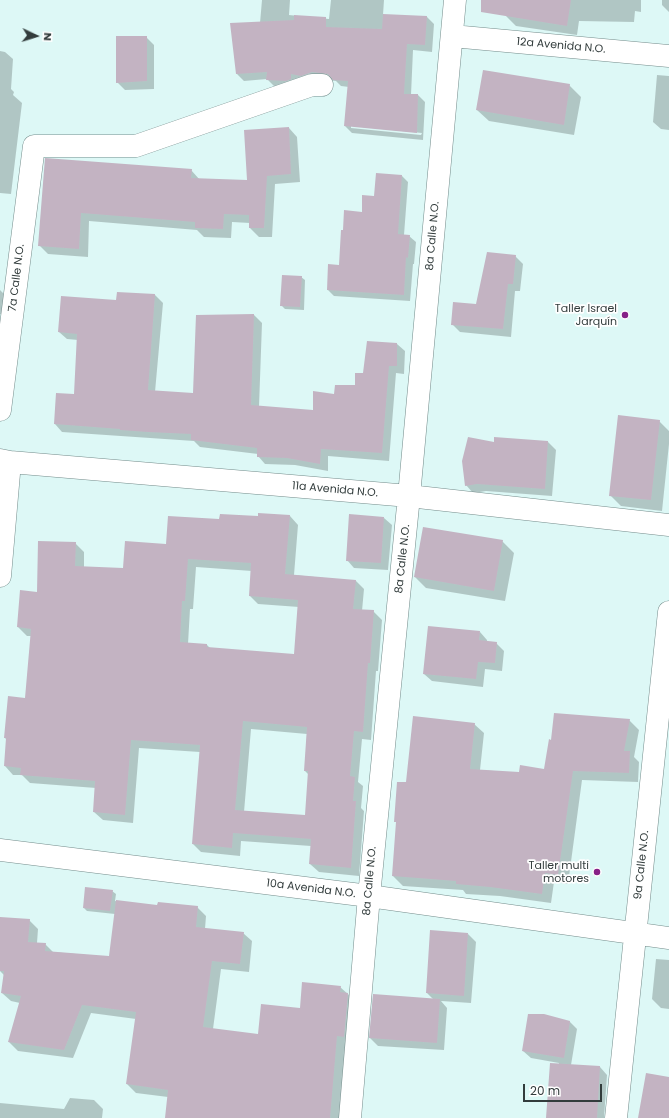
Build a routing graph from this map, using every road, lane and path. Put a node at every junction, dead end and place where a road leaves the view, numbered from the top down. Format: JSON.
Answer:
{"nodes":[{"id":1,"x":456,"y":0,"type":"edge"},
{"id":2,"x":452,"y":36,"type":"junction"},
{"id":3,"x":669,"y":56,"type":"edge"},
{"id":4,"x":322,"y":85,"type":"dead end"},
{"id":5,"x":0,"y":410,"type":"edge"},
{"id":6,"x":5,"y":461,"type":"edge"},
{"id":7,"x":409,"y":496,"type":"junction"},
{"id":8,"x":669,"y":525,"type":"edge"},
{"id":9,"x":0,"y":576,"type":"edge"},
{"id":10,"x":669,"y":612,"type":"edge"},
{"id":11,"x":0,"y":850,"type":"edge"},
{"id":12,"x":369,"y":896,"type":"junction"},
{"id":13,"x":635,"y":933,"type":"junction"},
{"id":14,"x":669,"y":938,"type":"edge"},
{"id":15,"x":350,"y":1118,"type":"edge"},
{"id":16,"x":616,"y":1118,"type":"edge"}],
"edges":[{"from":1,"to":2,"type":"street","name":"8a Calle N.O."},
{"from":2,"to":3,"type":"street","name":"12a Avenida N.O."},
{"from":2,"to":7,"type":"street","name":"8a Calle N.O."},
{"from":4,"to":5,"type":"street","name":"7a Calle N.O."},
{"from":6,"to":7,"type":"street","name":"11a Avenida N.O."},
{"from":6,"to":9,"type":"street"},
{"from":7,"to":8,"type":"street","name":"11a Avenida N.O."},
{"from":7,"to":12,"type":"street","name":"8a Calle N.O."},
{"from":10,"to":13,"type":"street","name":"9a Calle N.O."},
{"from":11,"to":12,"type":"street","name":"10a Avenida N.O."},
{"from":12,"to":13,"type":"street","name":"10a Avenida N.O."},
{"from":12,"to":15,"type":"street","name":"8a Calle N.O."},
{"from":13,"to":14,"type":"street","name":"10a Avenida N.O."},
{"from":13,"to":16,"type":"street","name":"9a Calle N.O."}]}
